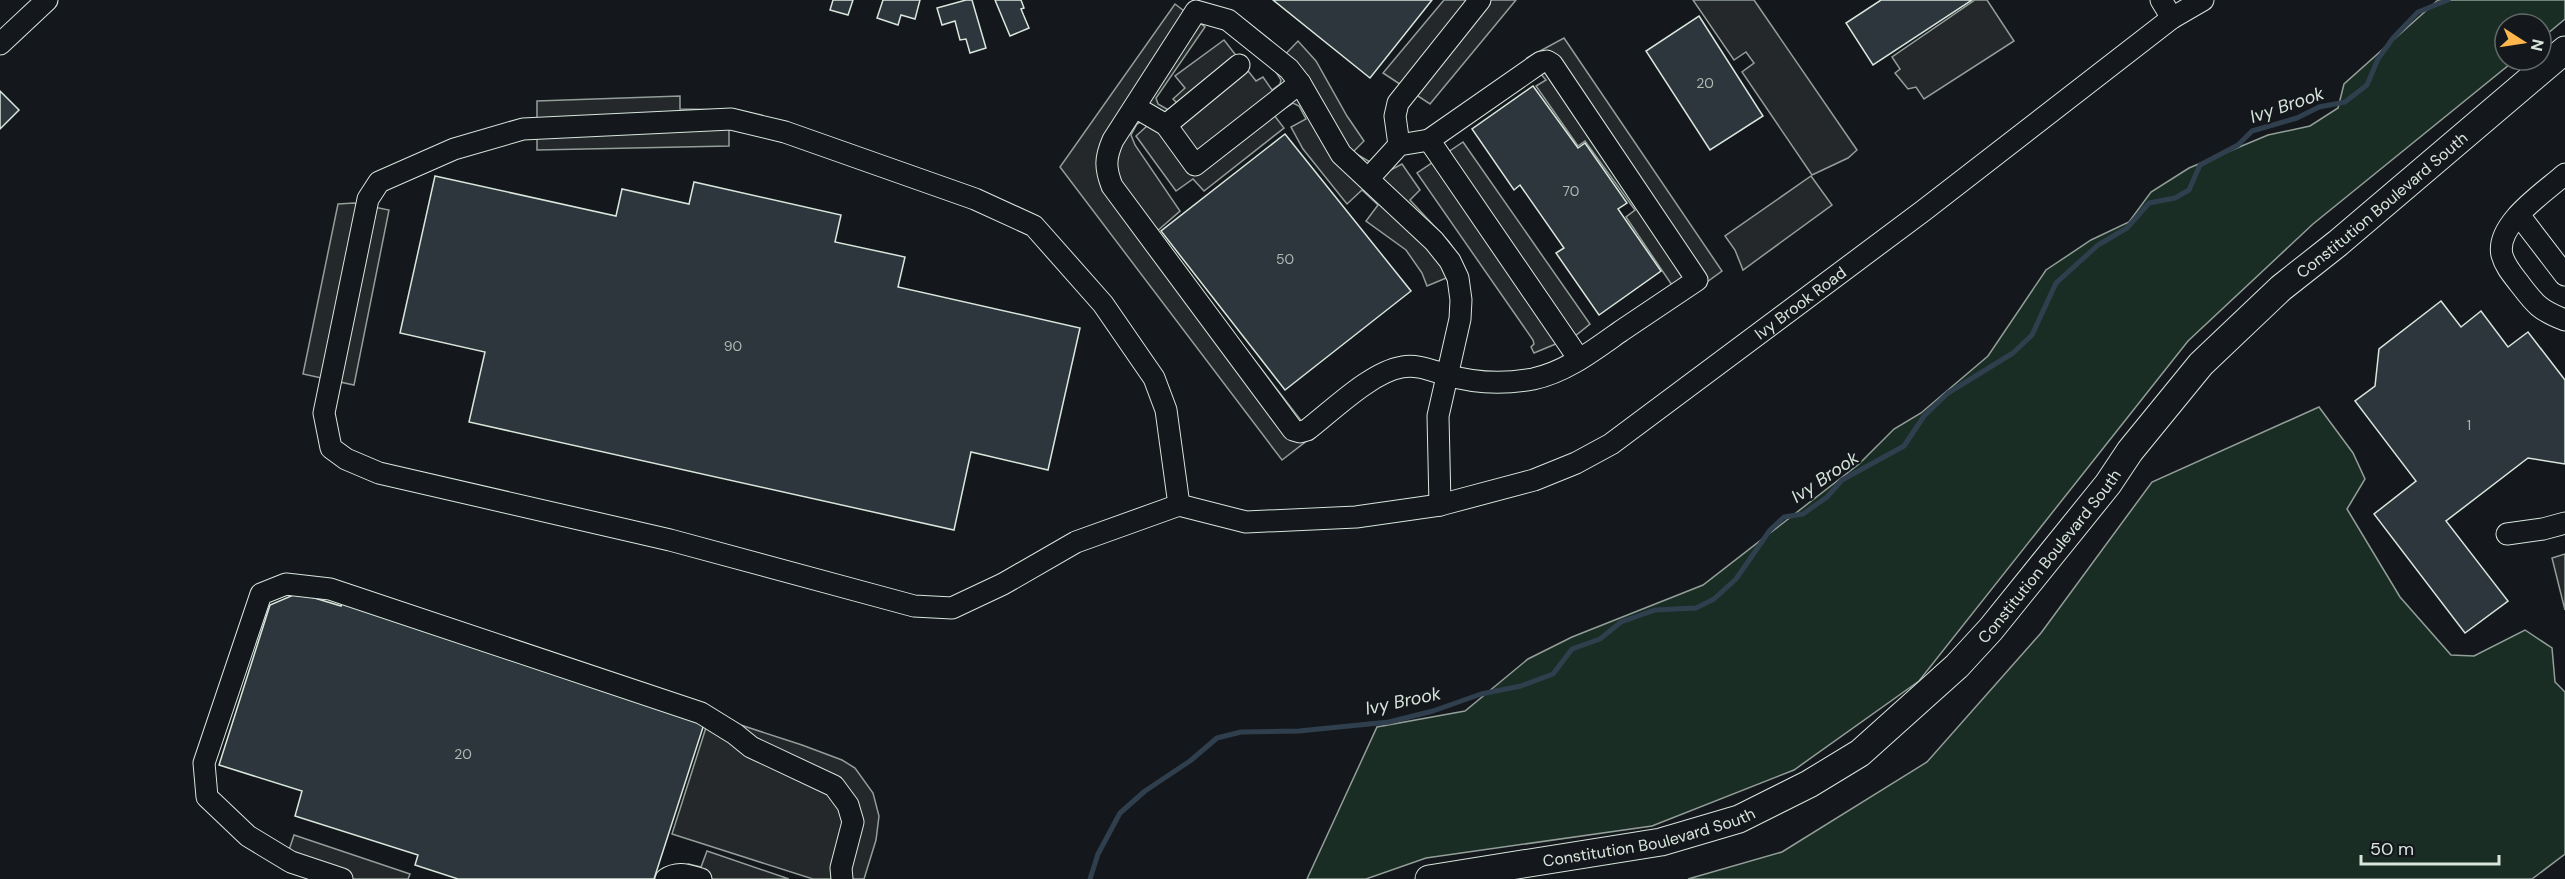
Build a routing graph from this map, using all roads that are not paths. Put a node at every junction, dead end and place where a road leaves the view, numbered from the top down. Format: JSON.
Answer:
{"nodes":[{"id":1,"x":46,"y":0,"type":"edge"},
{"id":2,"x":1480,"y":0,"type":"edge"},
{"id":3,"x":2161,"y":0,"type":"edge"},
{"id":4,"x":2203,"y":0,"type":"edge"},
{"id":5,"x":1197,"y":6,"type":"edge"},
{"id":6,"x":2172,"y":18,"type":"junction"},
{"id":7,"x":0,"y":44,"type":"edge"},
{"id":8,"x":2565,"y":50,"type":"edge"},
{"id":9,"x":1239,"y":65,"type":"dead end"},
{"id":10,"x":1300,"y":83,"type":"junction"},
{"id":11,"x":1135,"y":107,"type":"junction"},
{"id":12,"x":1166,"y":125,"type":"junction"},
{"id":13,"x":1429,"y":141,"type":"junction"},
{"id":14,"x":1399,"y":145,"type":"junction"},
{"id":15,"x":2565,"y":174,"type":"edge"},
{"id":16,"x":1368,"y":179,"type":"junction"},
{"id":17,"x":2519,"y":215,"type":"junction"},
{"id":18,"x":2562,"y":266,"type":"edge"},
{"id":19,"x":2565,"y":320,"type":"edge"},
{"id":20,"x":1579,"y":359,"type":"junction"},
{"id":21,"x":1448,"y":376,"type":"junction"},
{"id":22,"x":1179,"y":505,"type":"junction"},
{"id":23,"x":1440,"y":505,"type":"junction"},
{"id":24,"x":2565,"y":523,"type":"edge"},
{"id":25,"x":2507,"y":534,"type":"dead end"},
{"id":26,"x":1551,"y":870,"type":"edge"},
{"id":27,"x":342,"y":879,"type":"edge"},
{"id":28,"x":666,"y":879,"type":"edge"},
{"id":29,"x":701,"y":879,"type":"edge"},
{"id":30,"x":842,"y":879,"type":"edge"},
{"id":31,"x":1430,"y":879,"type":"edge"}],
"edges":[{"from":1,"to":7,"type":"street"},
{"from":2,"to":14,"type":"street"},
{"from":3,"to":6,"type":"street"},
{"from":4,"to":6,"type":"street","name":"Ivy Brook Road"},
{"from":5,"to":10,"type":"street"},
{"from":5,"to":11,"type":"street"},
{"from":6,"to":23,"type":"street","name":"Ivy Brook Road"},
{"from":8,"to":26,"type":"main road","name":"Constitution Boulevard South"},
{"from":9,"to":12,"type":"street"},
{"from":10,"to":12,"type":"street"},
{"from":10,"to":16,"type":"street"},
{"from":11,"to":12,"type":"street"},
{"from":11,"to":21,"type":"street"},
{"from":13,"to":14,"type":"street"},
{"from":13,"to":20,"type":"street"},
{"from":13,"to":20,"type":"street"},
{"from":14,"to":16,"type":"street"},
{"from":15,"to":17,"type":"street"},
{"from":16,"to":21,"type":"street"},
{"from":17,"to":18,"type":"street"},
{"from":17,"to":19,"type":"street"},
{"from":20,"to":21,"type":"street"},
{"from":21,"to":23,"type":"street"},
{"from":22,"to":22,"type":"street"},
{"from":22,"to":23,"type":"street","name":"Ivy Brook Road"},
{"from":24,"to":25,"type":"street"},
{"from":26,"to":31,"type":"main road","name":"Constitution Boulevard South"},
{"from":27,"to":30,"type":"street"},
{"from":28,"to":29,"type":"street"}]}
